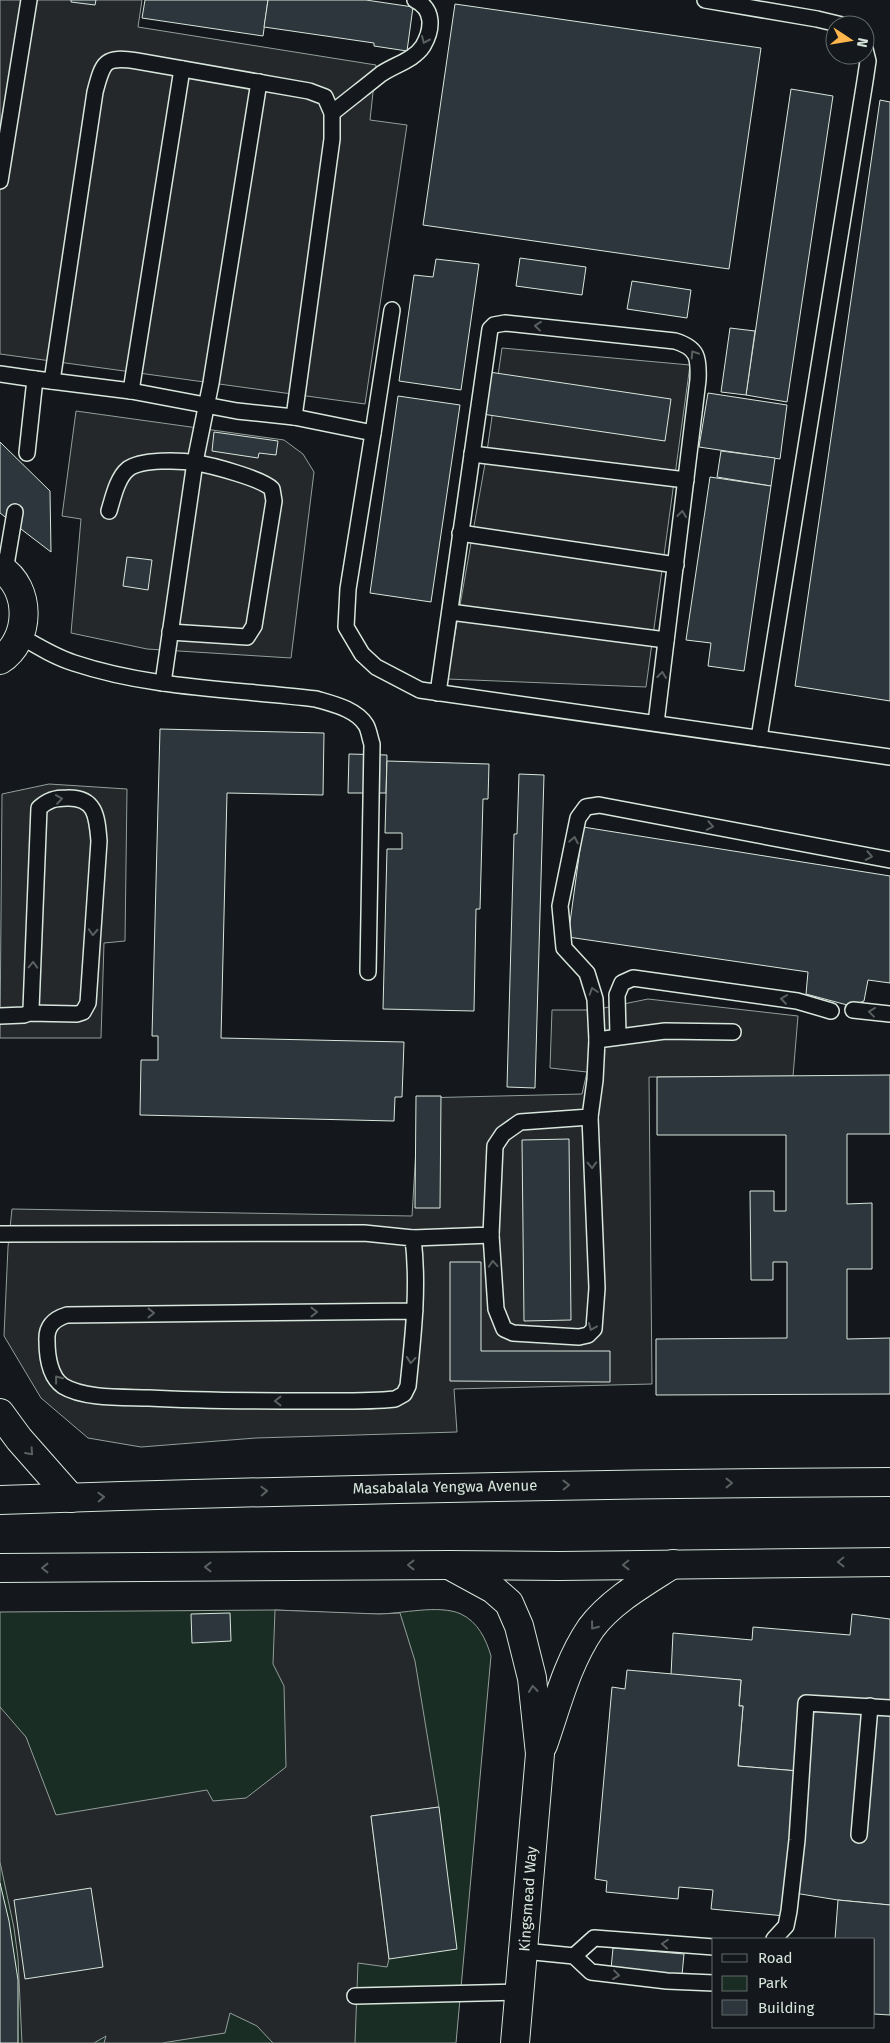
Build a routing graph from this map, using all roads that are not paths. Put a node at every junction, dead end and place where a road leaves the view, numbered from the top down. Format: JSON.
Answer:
{"nodes":[{"id":1,"x":29,"y":0,"type":"edge"},
{"id":2,"x":415,"y":0,"type":"edge"},
{"id":3,"x":705,"y":0,"type":"edge"},
{"id":4,"x":825,"y":21,"type":"edge"},
{"id":5,"x":867,"y":65,"type":"edge"},
{"id":6,"x":182,"y":69,"type":"junction"},
{"id":7,"x":259,"y":82,"type":"junction"},
{"id":8,"x":332,"y":113,"type":"junction"},
{"id":9,"x":0,"y":181,"type":"edge"},
{"id":10,"x":392,"y":310,"type":"dead end"},
{"id":11,"x":0,"y":374,"type":"edge"},
{"id":12,"x":35,"y":379,"type":"junction"},
{"id":13,"x":52,"y":381,"type":"junction"},
{"id":14,"x":131,"y":391,"type":"junction"},
{"id":15,"x":206,"y":404,"type":"junction"},
{"id":16,"x":294,"y":417,"type":"junction"},
{"id":17,"x":374,"y":432,"type":"junction"},
{"id":18,"x":27,"y":453,"type":"dead end"},
{"id":19,"x":472,"y":454,"type":"junction"},
{"id":20,"x":195,"y":462,"type":"junction"},
{"id":21,"x":686,"y":480,"type":"junction"},
{"id":22,"x":109,"y":511,"type":"dead end"},
{"id":23,"x":15,"y":512,"type":"dead end"},
{"id":24,"x":460,"y":533,"type":"junction"},
{"id":25,"x":676,"y":565,"type":"junction"},
{"id":26,"x":2,"y":570,"type":"edge"},
{"id":27,"x":450,"y":612,"type":"junction"},
{"id":28,"x":170,"y":632,"type":"junction"},
{"id":29,"x":20,"y":636,"type":"junction"},
{"id":30,"x":666,"y":640,"type":"junction"},
{"id":31,"x":0,"y":660,"type":"edge"},
{"id":32,"x":163,"y":683,"type":"junction"},
{"id":33,"x":438,"y":693,"type":"junction"},
{"id":34,"x":656,"y":723,"type":"junction"},
{"id":35,"x":759,"y":738,"type":"junction"},
{"id":36,"x":890,"y":757,"type":"edge"},
{"id":37,"x":890,"y":860,"type":"edge"},
{"id":38,"x":368,"y":972,"type":"dead end"},
{"id":39,"x":853,"y":1010,"type":"dead end"},
{"id":40,"x":831,"y":1011,"type":"dead end"},
{"id":41,"x":29,"y":1013,"type":"junction"},
{"id":42,"x":890,"y":1014,"type":"edge"},
{"id":43,"x":0,"y":1016,"type":"edge"},
{"id":44,"x":733,"y":1032,"type":"dead end"},
{"id":45,"x":618,"y":1036,"type":"junction"},
{"id":46,"x":597,"y":1040,"type":"junction"},
{"id":47,"x":590,"y":1117,"type":"junction"},
{"id":48,"x":0,"y":1234,"type":"edge"},
{"id":49,"x":491,"y":1235,"type":"junction"},
{"id":50,"x":413,"y":1238,"type":"junction"},
{"id":51,"x":415,"y":1311,"type":"junction"},
{"id":52,"x":0,"y":1413,"type":"edge"},
{"id":53,"x":890,"y":1482,"type":"edge"},
{"id":54,"x":71,"y":1498,"type":"junction"},
{"id":55,"x":0,"y":1500,"type":"edge"},
{"id":56,"x":890,"y":1562,"type":"edge"},
{"id":57,"x":673,"y":1564,"type":"junction"},
{"id":58,"x":449,"y":1565,"type":"junction"},
{"id":59,"x":0,"y":1568,"type":"edge"},
{"id":60,"x":870,"y":1706,"type":"junction"},
{"id":61,"x":890,"y":1708,"type":"edge"},
{"id":62,"x":540,"y":1754,"type":"junction"},
{"id":63,"x":859,"y":1835,"type":"dead end"},
{"id":64,"x":773,"y":1938,"type":"edge"},
{"id":65,"x":712,"y":1948,"type":"edge"},
{"id":66,"x":524,"y":1951,"type":"junction"},
{"id":67,"x":574,"y":1956,"type":"junction"},
{"id":68,"x":712,"y":1983,"type":"edge"},
{"id":69,"x":519,"y":1992,"type":"junction"},
{"id":70,"x":355,"y":1996,"type":"dead end"},
{"id":71,"x":516,"y":2043,"type":"edge"}],
"edges":[{"from":1,"to":9,"type":"lane"},
{"from":2,"to":8,"type":"lane","one_way":true},
{"from":3,"to":4,"type":"lane"},
{"from":5,"to":35,"type":"lane"},
{"from":6,"to":7,"type":"lane"},
{"from":6,"to":13,"type":"lane"},
{"from":6,"to":14,"type":"lane"},
{"from":7,"to":8,"type":"lane"},
{"from":7,"to":15,"type":"lane"},
{"from":8,"to":16,"type":"lane"},
{"from":10,"to":17,"type":"lane"},
{"from":11,"to":12,"type":"lane"},
{"from":12,"to":13,"type":"lane"},
{"from":12,"to":18,"type":"lane"},
{"from":13,"to":14,"type":"lane"},
{"from":14,"to":15,"type":"lane"},
{"from":15,"to":16,"type":"lane"},
{"from":15,"to":20,"type":"lane"},
{"from":16,"to":17,"type":"lane"},
{"from":17,"to":33,"type":"lane"},
{"from":19,"to":21,"type":"lane"},
{"from":21,"to":19,"type":"lane","one_way":true},
{"from":19,"to":24,"type":"lane"},
{"from":20,"to":22,"type":"lane"},
{"from":20,"to":28,"type":"lane"},
{"from":20,"to":28,"type":"lane"},
{"from":25,"to":21,"type":"lane","one_way":true},
{"from":23,"to":26,"type":"lane"},
{"from":24,"to":25,"type":"lane"},
{"from":24,"to":27,"type":"lane"},
{"from":25,"to":30,"type":"lane"},
{"from":26,"to":29,"type":"main road"},
{"from":27,"to":30,"type":"lane"},
{"from":27,"to":33,"type":"lane"},
{"from":28,"to":32,"type":"lane"},
{"from":29,"to":31,"type":"main road"},
{"from":29,"to":32,"type":"lane"},
{"from":34,"to":30,"type":"lane","one_way":true},
{"from":32,"to":38,"type":"lane"},
{"from":33,"to":34,"type":"lane"},
{"from":34,"to":35,"type":"lane"},
{"from":35,"to":36,"type":"lane"},
{"from":46,"to":37,"type":"lane","one_way":true},
{"from":42,"to":39,"type":"lane","one_way":true},
{"from":40,"to":45,"type":"lane","one_way":true},
{"from":41,"to":41,"type":"lane","one_way":true},
{"from":41,"to":43,"type":"lane"},
{"from":44,"to":45,"type":"lane"},
{"from":45,"to":46,"type":"lane"},
{"from":46,"to":47,"type":"lane"},
{"from":47,"to":49,"type":"lane"},
{"from":47,"to":49,"type":"lane","one_way":true},
{"from":48,"to":50,"type":"lane"},
{"from":49,"to":50,"type":"lane"},
{"from":50,"to":51,"type":"lane"},
{"from":51,"to":51,"type":"lane","one_way":true},
{"from":52,"to":54,"type":"main road","one_way":true},
{"from":54,"to":53,"type":"main road","name":"Masabalala Yengwa Avenue","one_way":true},
{"from":54,"to":55,"type":"main road","name":"Masabalala Yengwa Avenue"},
{"from":56,"to":57,"type":"main road","one_way":true},
{"from":57,"to":58,"type":"main road","one_way":true},
{"from":57,"to":62,"type":"main road","name":"Kingsmead Way","one_way":true},
{"from":58,"to":59,"type":"main road","one_way":true},
{"from":62,"to":58,"type":"main road","name":"Kingsmead Way","one_way":true},
{"from":60,"to":61,"type":"lane"},
{"from":60,"to":63,"type":"lane"},
{"from":60,"to":64,"type":"lane"},
{"from":62,"to":66,"type":"main road","name":"Kingsmead Way"},
{"from":65,"to":67,"type":"lane","one_way":true},
{"from":66,"to":67,"type":"lane"},
{"from":66,"to":69,"type":"main road","name":"Kingsmead Way"},
{"from":67,"to":68,"type":"lane","one_way":true},
{"from":69,"to":70,"type":"lane"},
{"from":69,"to":71,"type":"main road","name":"Kingsmead Way"}]}
